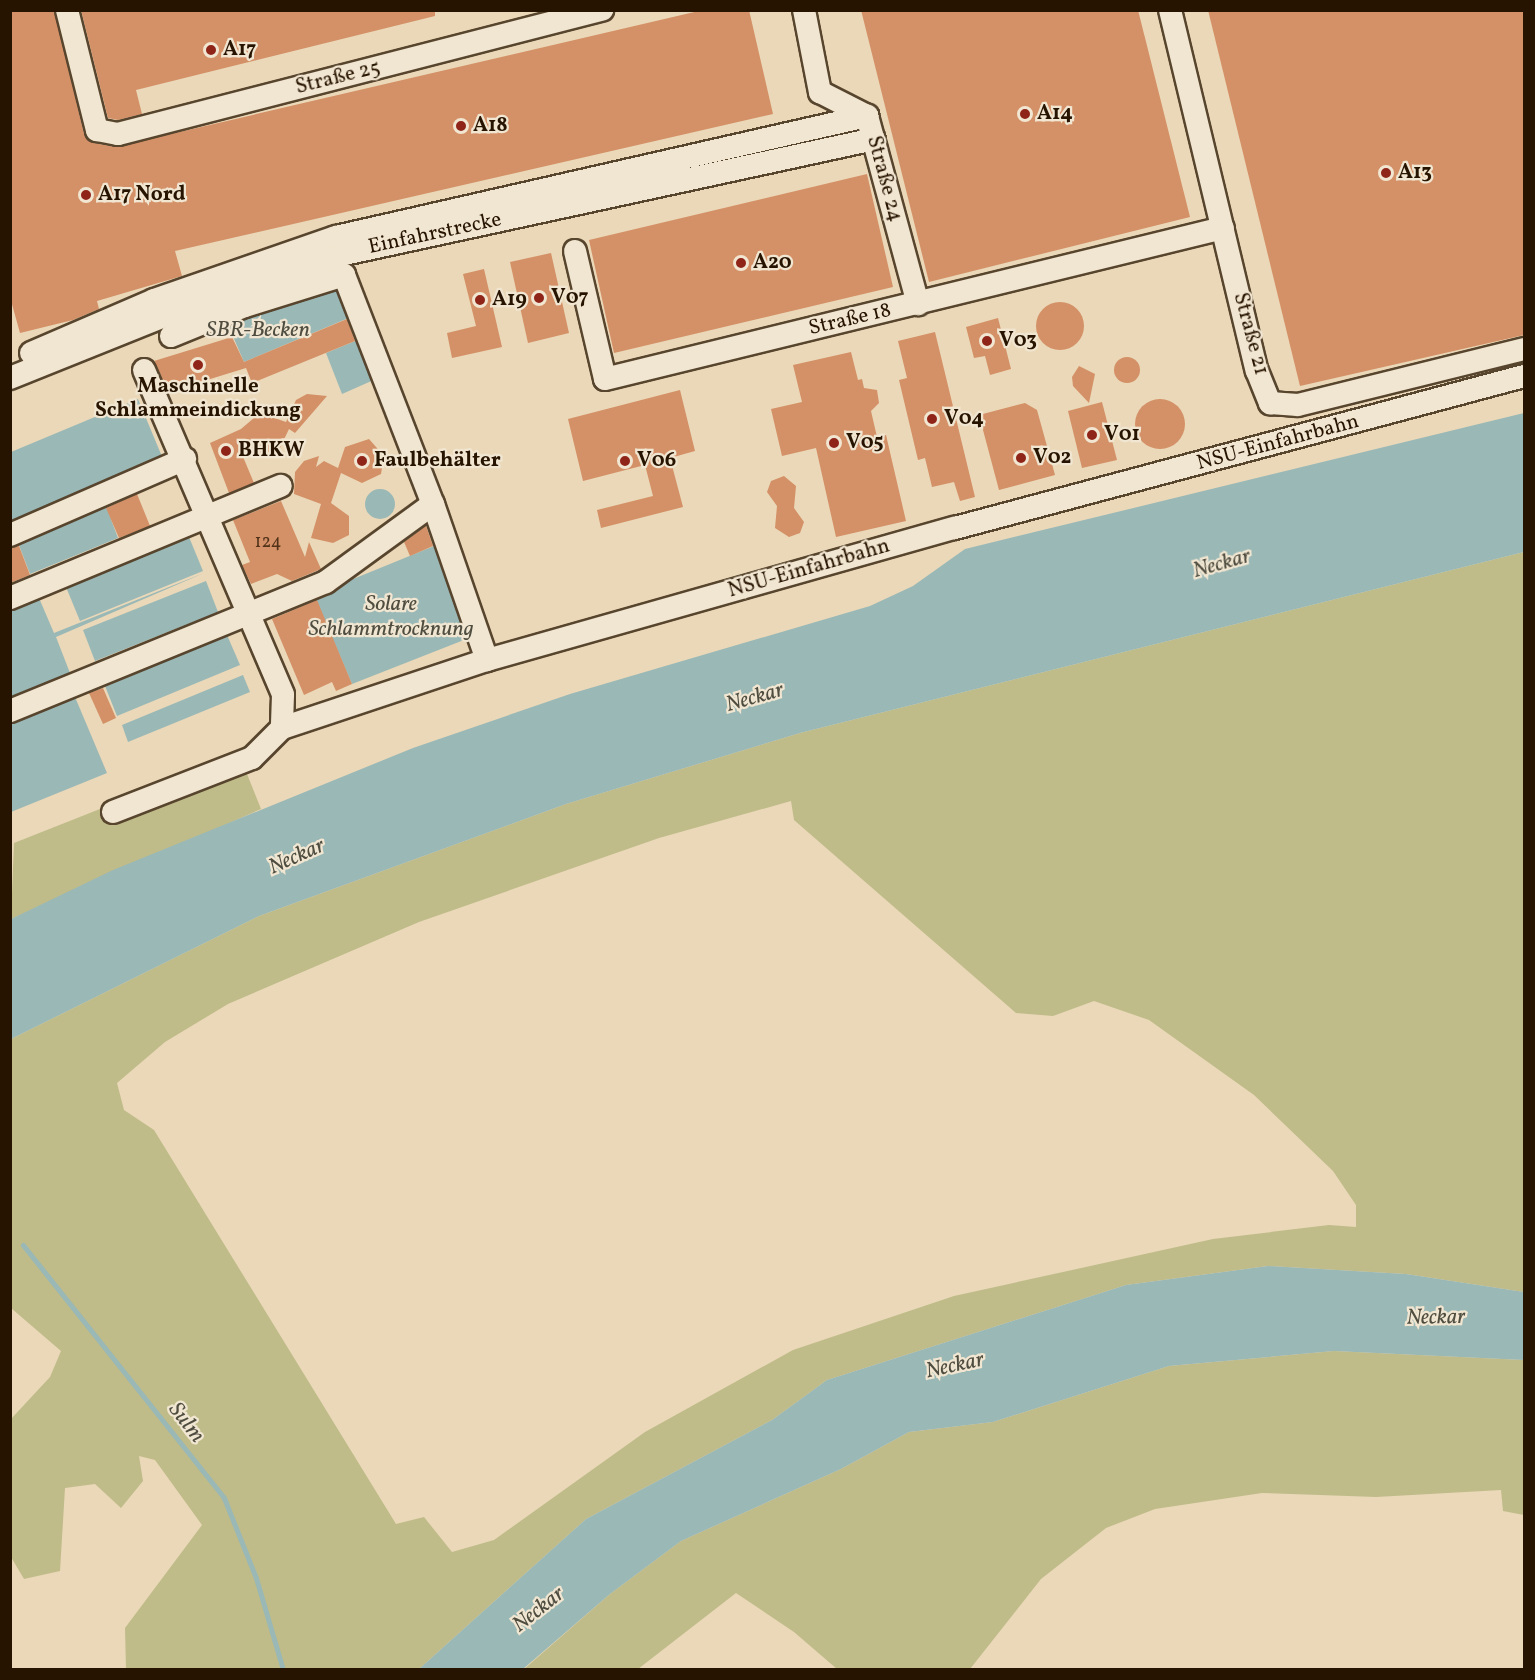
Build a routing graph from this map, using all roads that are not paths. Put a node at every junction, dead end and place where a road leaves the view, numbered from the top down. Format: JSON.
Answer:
{"nodes":[{"id":1,"x":67,"y":10,"type":"edge"},
{"id":2,"x":602,"y":10,"type":"edge"},
{"id":3,"x":804,"y":10,"type":"edge"},
{"id":4,"x":1170,"y":10,"type":"edge"},
{"id":5,"x":867,"y":116,"type":"junction"},
{"id":6,"x":873,"y":139,"type":"junction"},
{"id":7,"x":1223,"y":228,"type":"junction"},
{"id":8,"x":576,"y":251,"type":"dead end"},
{"id":9,"x":918,"y":304,"type":"junction"},
{"id":10,"x":171,"y":336,"type":"dead end"},
{"id":11,"x":1524,"y":349,"type":"edge"},
{"id":12,"x":10,"y":362,"type":"edge"},
{"id":13,"x":144,"y":370,"type":"dead end"},
{"id":14,"x":1524,"y":376,"type":"edge"},
{"id":15,"x":10,"y":378,"type":"edge"},
{"id":16,"x":185,"y":459,"type":"junction"},
{"id":17,"x":281,"y":486,"type":"dead end"},
{"id":18,"x":433,"y":504,"type":"junction"},
{"id":19,"x":210,"y":515,"type":"junction"},
{"id":20,"x":10,"y":535,"type":"edge"},
{"id":21,"x":10,"y":598,"type":"edge"},
{"id":22,"x":250,"y":613,"type":"junction"},
{"id":23,"x":487,"y":660,"type":"junction"},
{"id":24,"x":10,"y":711,"type":"edge"},
{"id":25,"x":282,"y":728,"type":"junction"},
{"id":26,"x":113,"y":812,"type":"dead end"}],
"edges":[{"from":1,"to":2,"type":"street","name":"Straße 25"},
{"from":3,"to":5,"type":"street","name":"Straße 24"},
{"from":4,"to":7,"type":"street","name":"Straße 21"},
{"from":5,"to":6,"type":"street","name":"Straße 24"},
{"from":5,"to":12,"type":"street","name":"Einfahrstrecke"},
{"from":6,"to":9,"type":"street","name":"Straße 24"},
{"from":6,"to":15,"type":"street","name":"Einfahrstrecke"},
{"from":7,"to":9,"type":"street","name":"Straße 18"},
{"from":7,"to":11,"type":"street","name":"Straße 21"},
{"from":8,"to":9,"type":"street","name":"Straße 18"},
{"from":10,"to":18,"type":"street"},
{"from":13,"to":16,"type":"street"},
{"from":14,"to":23,"type":"street","name":"NSU-Einfahrbahn"},
{"from":16,"to":19,"type":"street"},
{"from":16,"to":20,"type":"street"},
{"from":17,"to":19,"type":"street"},
{"from":18,"to":22,"type":"street"},
{"from":18,"to":23,"type":"street"},
{"from":19,"to":21,"type":"street"},
{"from":19,"to":22,"type":"street"},
{"from":22,"to":24,"type":"street"},
{"from":22,"to":25,"type":"street"},
{"from":23,"to":25,"type":"street","name":"NSU-Einfahrbahn"},
{"from":25,"to":26,"type":"street","name":"NSU-Einfahrbahn"}]}
